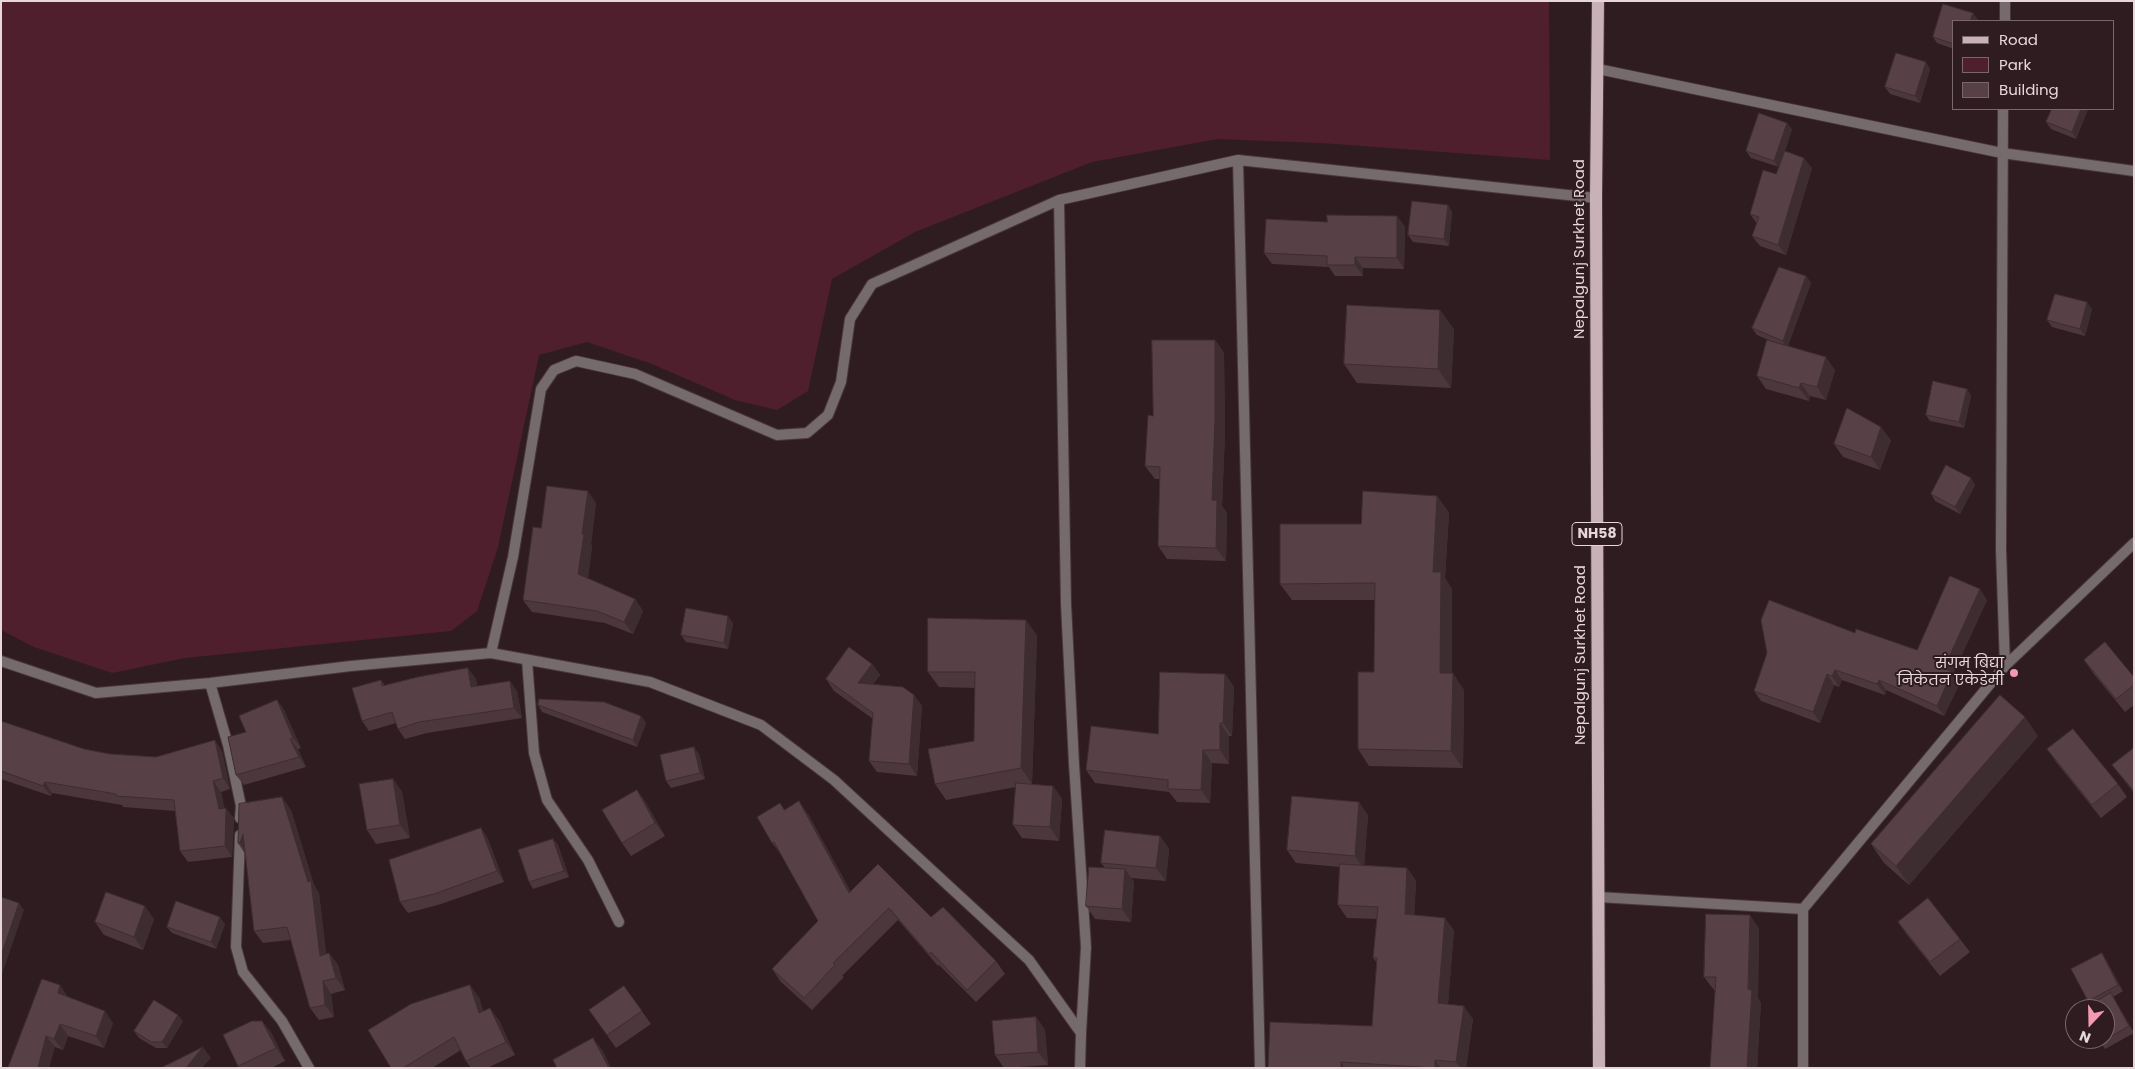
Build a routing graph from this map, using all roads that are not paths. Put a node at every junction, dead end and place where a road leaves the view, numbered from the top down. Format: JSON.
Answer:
{"nodes":[{"id":1,"x":1598,"y":1,"type":"edge"},
{"id":2,"x":2005,"y":1,"type":"edge"},
{"id":3,"x":2005,"y":20,"type":"edge"},
{"id":4,"x":1598,"y":69,"type":"junction"},
{"id":5,"x":2003,"y":110,"type":"edge"},
{"id":6,"x":2002,"y":153,"type":"junction"},
{"id":7,"x":1238,"y":160,"type":"junction"},
{"id":8,"x":2134,"y":171,"type":"edge"},
{"id":9,"x":1596,"y":198,"type":"junction"},
{"id":10,"x":1059,"y":200,"type":"junction"},
{"id":11,"x":2134,"y":543,"type":"edge"},
{"id":12,"x":491,"y":653,"type":"junction"},
{"id":13,"x":527,"y":660,"type":"junction"},
{"id":14,"x":1,"y":662,"type":"edge"},
{"id":15,"x":2005,"y":666,"type":"junction"},
{"id":16,"x":210,"y":683,"type":"junction"},
{"id":17,"x":1598,"y":897,"type":"junction"},
{"id":18,"x":1803,"y":909,"type":"junction"},
{"id":19,"x":619,"y":922,"type":"dead end"},
{"id":20,"x":1081,"y":1033,"type":"junction"},
{"id":21,"x":309,"y":1068,"type":"edge"},
{"id":22,"x":1080,"y":1068,"type":"edge"},
{"id":23,"x":1260,"y":1068,"type":"edge"},
{"id":24,"x":1599,"y":1068,"type":"edge"},
{"id":25,"x":1803,"y":1068,"type":"edge"}],
"edges":[{"from":1,"to":4,"type":"main road","name":"Nepalgunj Surkhet Road","number":"NH58"},
{"from":2,"to":3,"type":"street"},
{"from":4,"to":6,"type":"street"},
{"from":4,"to":9,"type":"main road","name":"Nepalgunj Surkhet Road","number":"NH58"},
{"from":5,"to":6,"type":"street"},
{"from":6,"to":8,"type":"street"},
{"from":6,"to":15,"type":"street"},
{"from":7,"to":9,"type":"street"},
{"from":7,"to":10,"type":"street"},
{"from":7,"to":23,"type":"street"},
{"from":9,"to":17,"type":"main road","name":"Nepalgunj Surkhet Road","number":"NH58"},
{"from":10,"to":12,"type":"street"},
{"from":10,"to":20,"type":"street"},
{"from":11,"to":15,"type":"street"},
{"from":12,"to":13,"type":"street"},
{"from":12,"to":16,"type":"street"},
{"from":13,"to":19,"type":"street"},
{"from":13,"to":20,"type":"street"},
{"from":14,"to":16,"type":"street"},
{"from":15,"to":18,"type":"street"},
{"from":16,"to":21,"type":"street"},
{"from":17,"to":18,"type":"street"},
{"from":17,"to":24,"type":"main road","name":"Nepalgunj Surkhet Road","number":"NH58"},
{"from":18,"to":25,"type":"street"},
{"from":20,"to":22,"type":"street"}]}
